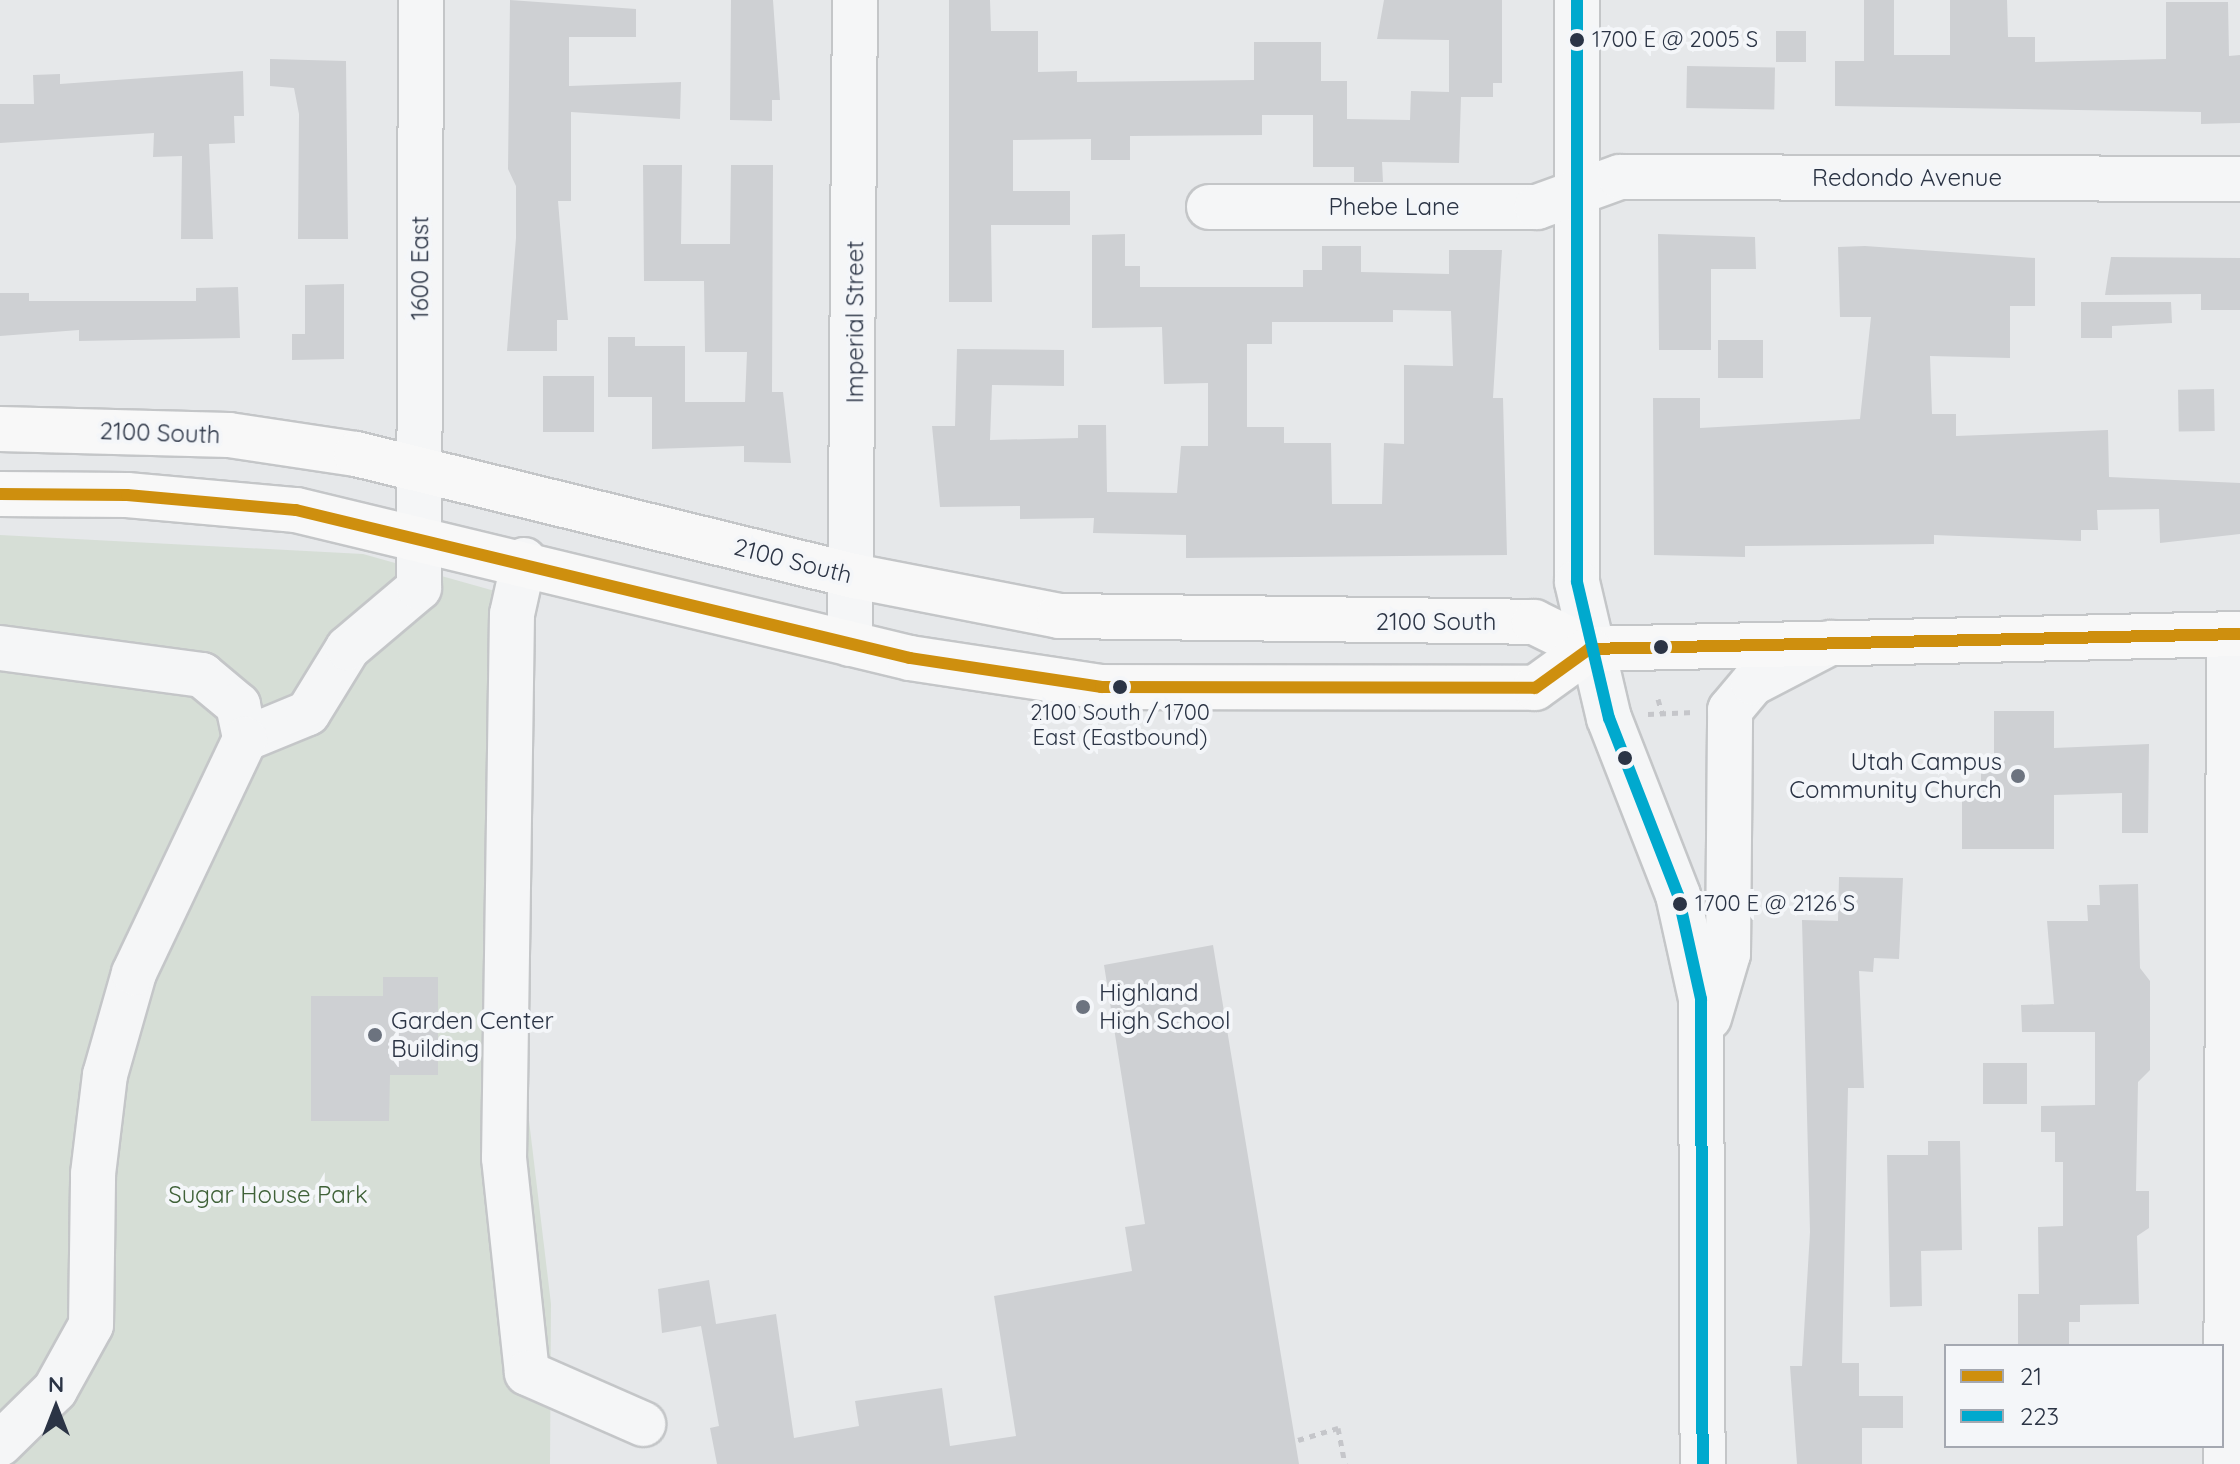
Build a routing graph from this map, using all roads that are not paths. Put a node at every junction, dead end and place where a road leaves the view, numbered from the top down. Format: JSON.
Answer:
{"nodes":[{"id":1,"x":421,"y":0,"type":"edge"},
{"id":2,"x":855,"y":0,"type":"edge"},
{"id":3,"x":1577,"y":0,"type":"edge"},
{"id":4,"x":2240,"y":179,"type":"edge"},
{"id":5,"x":1575,"y":192,"type":"junction"},
{"id":6,"x":1209,"y":207,"type":"dead end"},
{"id":7,"x":0,"y":429,"type":"edge"},
{"id":8,"x":420,"y":468,"type":"junction"},
{"id":9,"x":0,"y":494,"type":"edge"},
{"id":10,"x":420,"y":535,"type":"junction"},
{"id":11,"x":524,"y":560,"type":"junction"},
{"id":12,"x":854,"y":576,"type":"junction"},
{"id":13,"x":2235,"y":634,"type":"edge"},
{"id":14,"x":1830,"y":643,"type":"junction"},
{"id":15,"x":850,"y":644,"type":"junction"},
{"id":16,"x":0,"y":648,"type":"edge"},
{"id":17,"x":1589,"y":649,"type":"junction"},
{"id":18,"x":245,"y":739,"type":"junction"},
{"id":19,"x":1704,"y":1032,"type":"junction"},
{"id":20,"x":643,"y":1424,"type":"dead end"},
{"id":21,"x":0,"y":1444,"type":"edge"},
{"id":22,"x":1703,"y":1464,"type":"edge"},
{"id":23,"x":2226,"y":1464,"type":"edge"}],
"edges":[{"from":1,"to":8,"type":"street","name":"1600 East"},
{"from":2,"to":12,"type":"street","name":"Imperial Street"},
{"from":3,"to":5,"type":"street"},
{"from":4,"to":5,"type":"street","name":"Redondo Avenue"},
{"from":5,"to":6,"type":"street","name":"Phebe Lane"},
{"from":5,"to":17,"type":"street"},
{"from":7,"to":8,"type":"main road","name":"2100 South"},
{"from":8,"to":10,"type":"street","name":"1600 East"},
{"from":8,"to":12,"type":"main road","name":"2100 South"},
{"from":9,"to":10,"type":"main road"},
{"from":10,"to":11,"type":"main road"},
{"from":10,"to":18,"type":"street","name":"1600 East"},
{"from":11,"to":15,"type":"main road"},
{"from":11,"to":20,"type":"street"},
{"from":12,"to":15,"type":"street","name":"Imperial Street"},
{"from":12,"to":17,"type":"main road","name":"2100 South"},
{"from":13,"to":14,"type":"main road","name":"2100 South"},
{"from":13,"to":23,"type":"street"},
{"from":14,"to":17,"type":"main road","name":"2100 South"},
{"from":14,"to":19,"type":"street"},
{"from":15,"to":17,"type":"main road"},
{"from":16,"to":18,"type":"street"},
{"from":17,"to":19,"type":"street"},
{"from":18,"to":21,"type":"street"},
{"from":19,"to":22,"type":"street"}]}
